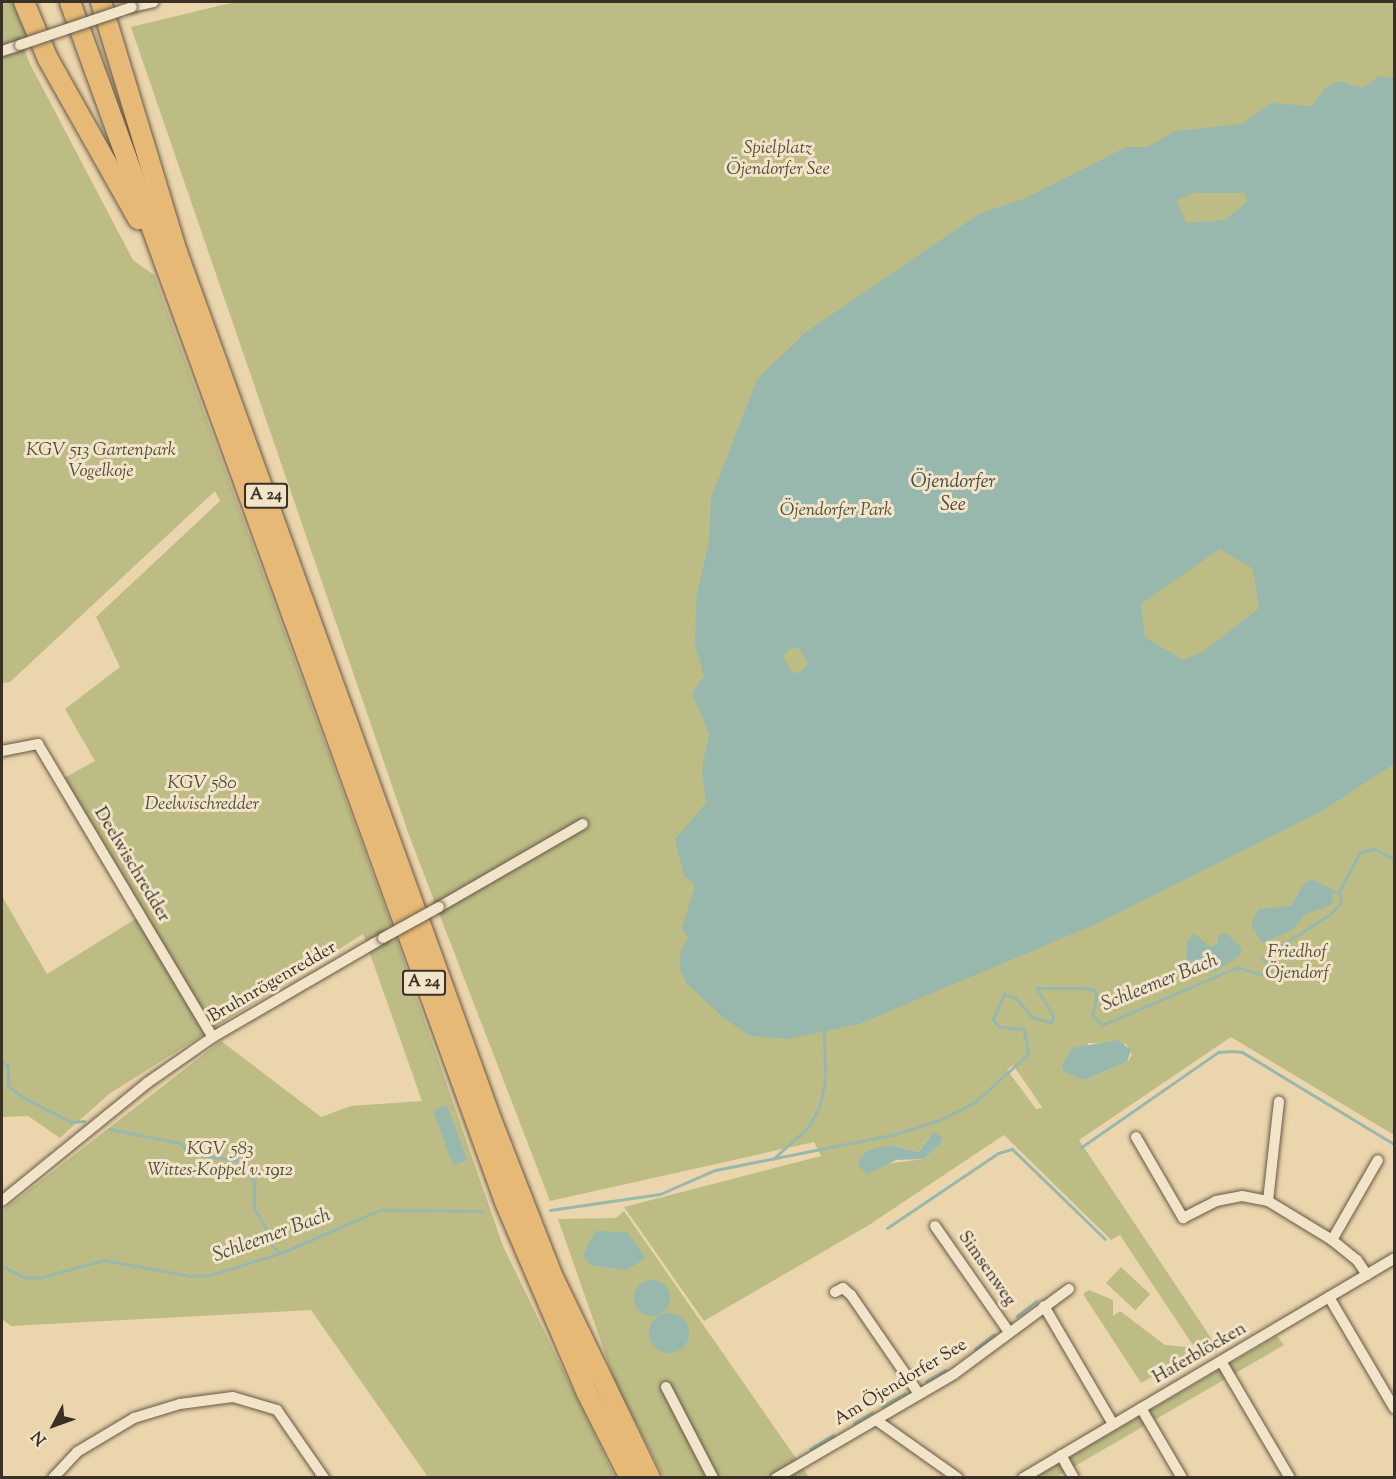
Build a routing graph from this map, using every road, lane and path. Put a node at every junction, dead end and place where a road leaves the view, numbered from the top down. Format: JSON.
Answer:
{"nodes":[{"id":1,"x":24,"y":2,"type":"edge"},
{"id":2,"x":70,"y":2,"type":"edge"},
{"id":3,"x":100,"y":2,"type":"edge"},
{"id":4,"x":153,"y":2,"type":"edge"},
{"id":5,"x":2,"y":51,"type":"edge"},
{"id":6,"x":182,"y":311,"type":"junction"},
{"id":7,"x":2,"y":751,"type":"edge"},
{"id":8,"x":583,"y":824,"type":"dead end"},
{"id":9,"x":213,"y":1036,"type":"junction"},
{"id":10,"x":1279,"y":1102,"type":"dead end"},
{"id":11,"x":1136,"y":1137,"type":"dead end"},
{"id":12,"x":1378,"y":1160,"type":"dead end"},
{"id":13,"x":2,"y":1201,"type":"edge"},
{"id":14,"x":1268,"y":1202,"type":"junction"},
{"id":15,"x":936,"y":1226,"type":"dead end"},
{"id":16,"x":1332,"y":1240,"type":"junction"},
{"id":17,"x":1392,"y":1263,"type":"edge"},
{"id":18,"x":1367,"y":1275,"type":"junction"},
{"id":19,"x":1069,"y":1288,"type":"dead end"},
{"id":20,"x":835,"y":1292,"type":"dead end"},
{"id":21,"x":1329,"y":1297,"type":"junction"},
{"id":22,"x":1044,"y":1306,"type":"junction"},
{"id":23,"x":1009,"y":1332,"type":"junction"},
{"id":24,"x":1221,"y":1361,"type":"junction"},
{"id":25,"x":666,"y":1387,"type":"dead end"},
{"id":26,"x":919,"y":1394,"type":"junction"},
{"id":27,"x":1141,"y":1408,"type":"junction"},
{"id":28,"x":1395,"y":1408,"type":"edge"},
{"id":29,"x":876,"y":1420,"type":"junction"},
{"id":30,"x":1113,"y":1424,"type":"junction"},
{"id":31,"x":1060,"y":1455,"type":"junction"},
{"id":32,"x":53,"y":1478,"type":"edge"},
{"id":33,"x":324,"y":1478,"type":"edge"},
{"id":34,"x":630,"y":1478,"type":"edge"},
{"id":35,"x":650,"y":1478,"type":"edge"},
{"id":36,"x":713,"y":1478,"type":"edge"},
{"id":37,"x":776,"y":1478,"type":"edge"},
{"id":38,"x":958,"y":1478,"type":"edge"},
{"id":39,"x":1023,"y":1478,"type":"edge"},
{"id":40,"x":1074,"y":1478,"type":"edge"},
{"id":41,"x":1182,"y":1478,"type":"edge"},
{"id":42,"x":1290,"y":1478,"type":"edge"}],
"edges":[{"from":1,"to":6,"type":"highway","number":"A 24"},
{"from":2,"to":6,"type":"highway","number":"A 24"},
{"from":3,"to":35,"type":"highway","number":"A 24"},
{"from":4,"to":5,"type":"street","bridge":true},
{"from":6,"to":34,"type":"highway","number":"A 24"},
{"from":7,"to":9,"type":"street","name":"Deelwischredder"},
{"from":8,"to":9,"type":"street","name":"Bruhnrögenredder","bridge":true},
{"from":9,"to":13,"type":"street","name":"Bruhnrögenredder"},
{"from":10,"to":14,"type":"street"},
{"from":11,"to":14,"type":"street"},
{"from":12,"to":16,"type":"street"},
{"from":14,"to":16,"type":"street"},
{"from":15,"to":23,"type":"street","name":"Simsenweg"},
{"from":16,"to":18,"type":"street"},
{"from":17,"to":18,"type":"street","name":"Haferblöcken"},
{"from":18,"to":21,"type":"street","name":"Haferblöcken"},
{"from":19,"to":22,"type":"street","name":"Am Öjendorfer See"},
{"from":20,"to":26,"type":"street"},
{"from":21,"to":24,"type":"street","name":"Haferblöcken"},
{"from":21,"to":28,"type":"street"},
{"from":22,"to":23,"type":"street","name":"Am Öjendorfer See"},
{"from":22,"to":30,"type":"street"},
{"from":23,"to":26,"type":"street","name":"Am Öjendorfer See"},
{"from":24,"to":27,"type":"street","name":"Haferblöcken"},
{"from":24,"to":42,"type":"street"},
{"from":25,"to":36,"type":"street"},
{"from":26,"to":29,"type":"street","name":"Am Öjendorfer See"},
{"from":27,"to":30,"type":"street","name":"Haferblöcken"},
{"from":27,"to":41,"type":"street"},
{"from":29,"to":37,"type":"street","name":"Am Öjendorfer See"},
{"from":29,"to":38,"type":"street"},
{"from":30,"to":31,"type":"street","name":"Haferblöcken"},
{"from":31,"to":39,"type":"street","name":"Haferblöcken"},
{"from":31,"to":40,"type":"street"},
{"from":32,"to":33,"type":"street"}]}
